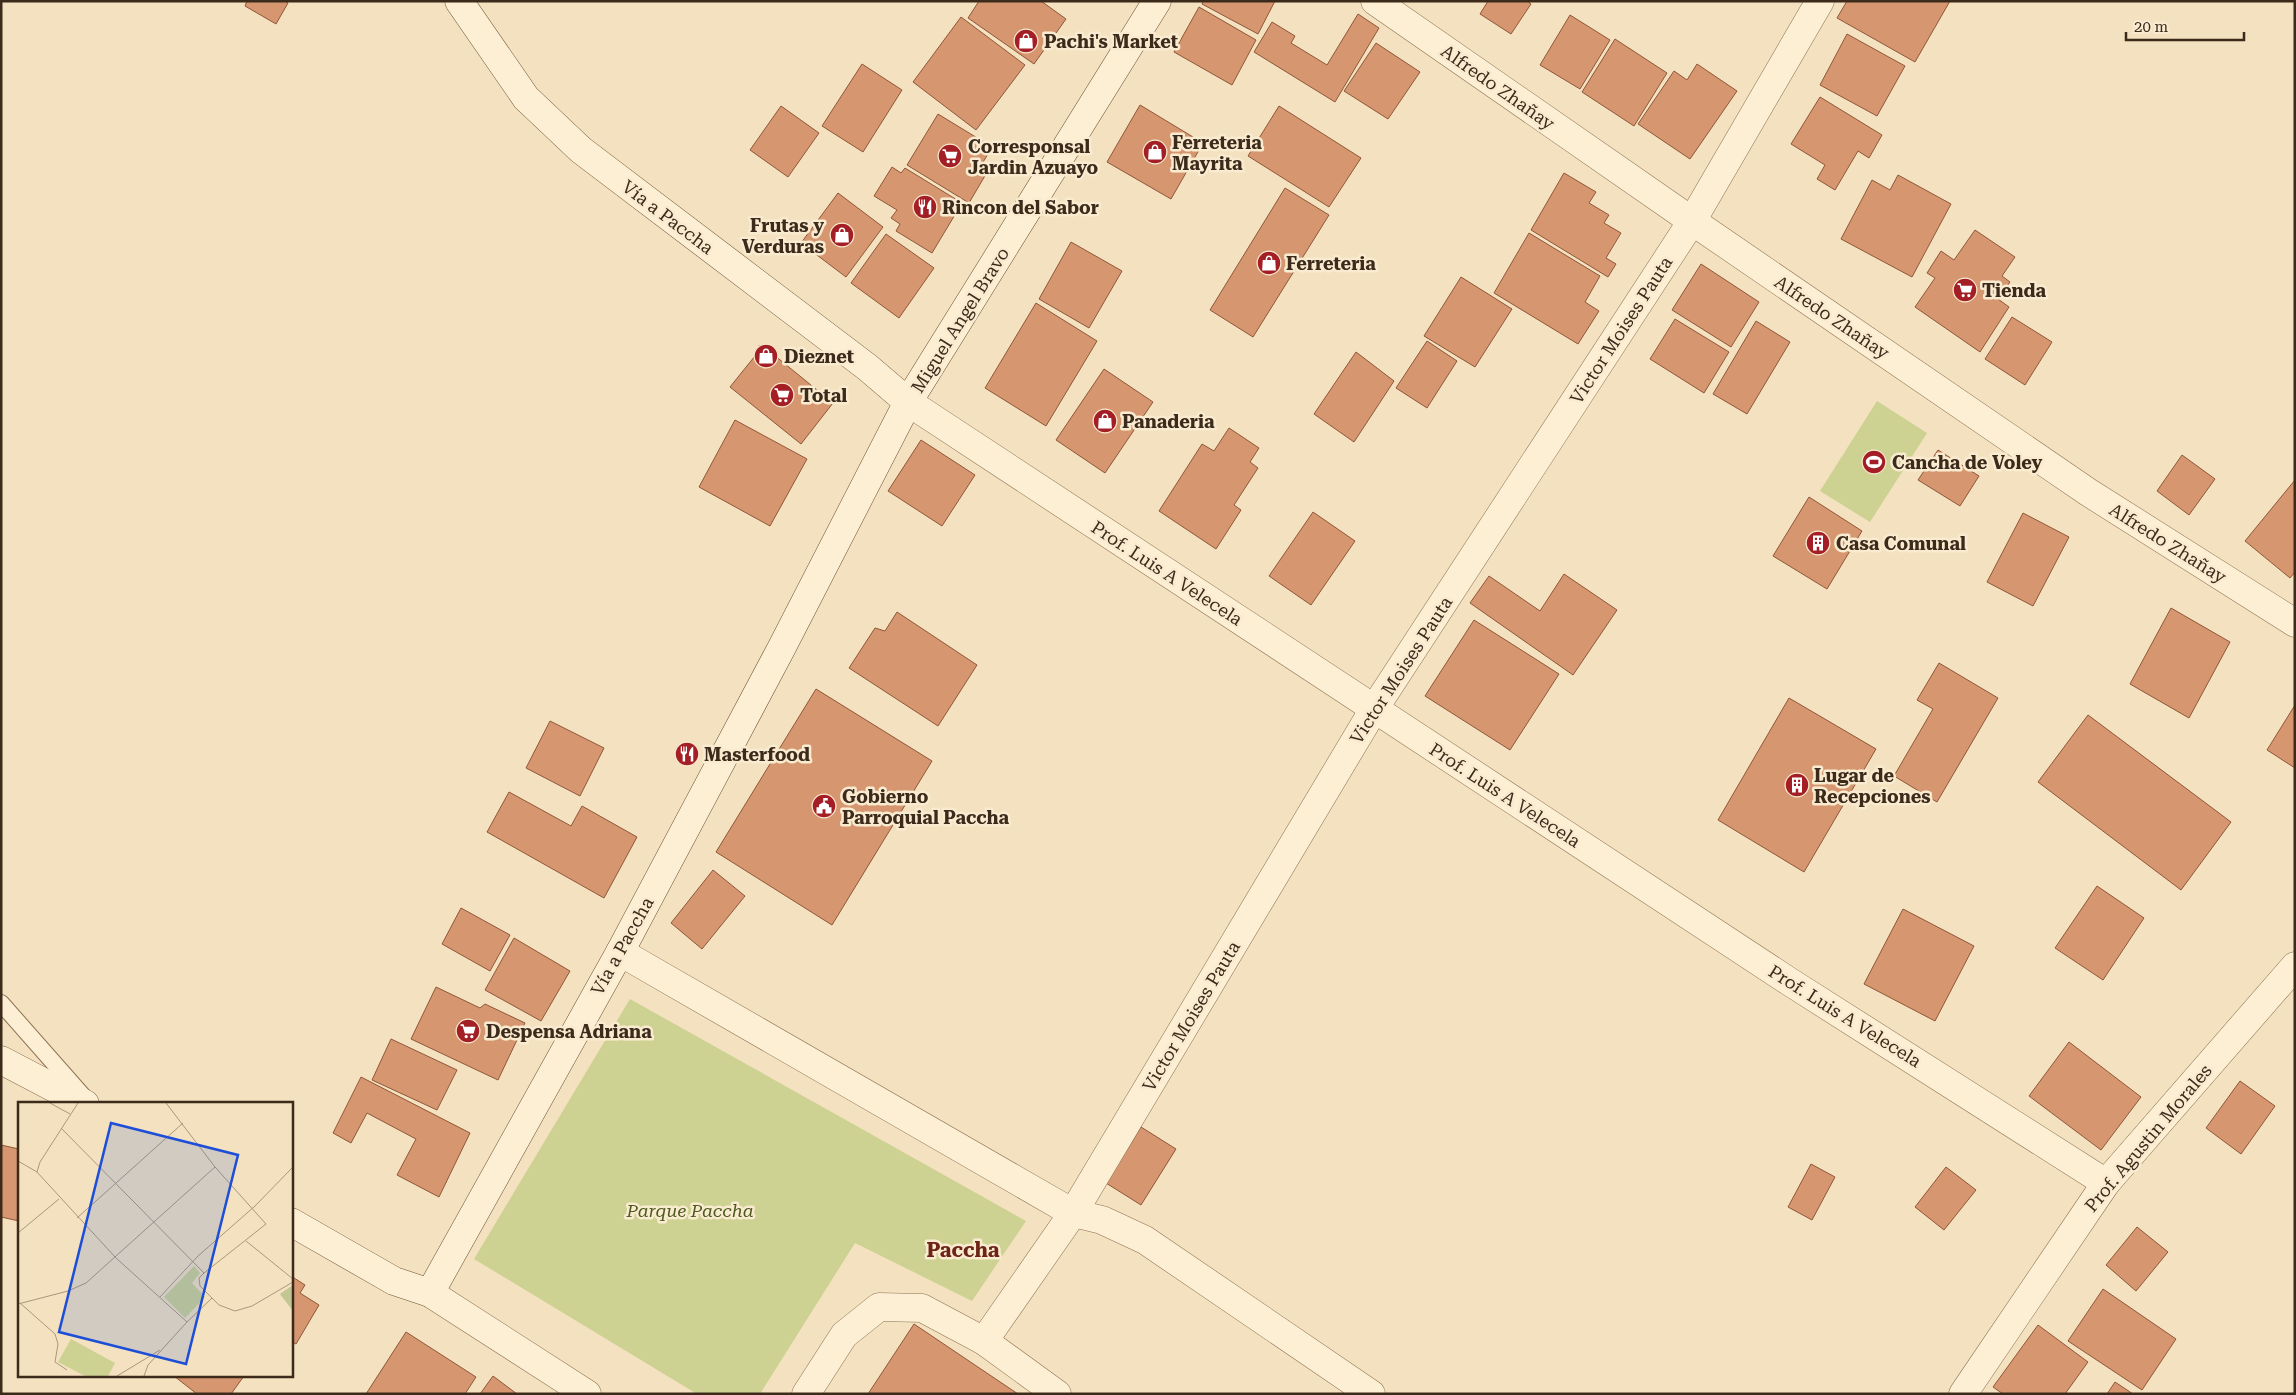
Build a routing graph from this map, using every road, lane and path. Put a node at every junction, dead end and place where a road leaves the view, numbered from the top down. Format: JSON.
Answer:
{"nodes":[{"id":1,"x":459,"y":1,"type":"edge"},
{"id":2,"x":1157,"y":1,"type":"edge"},
{"id":3,"x":1375,"y":1,"type":"edge"},
{"id":4,"x":1820,"y":1,"type":"edge"},
{"id":5,"x":1692,"y":221,"type":"junction"},
{"id":6,"x":908,"y":402,"type":"junction"},
{"id":7,"x":2295,"y":623,"type":"edge"},
{"id":8,"x":781,"y":649,"type":"joint"},
{"id":9,"x":1374,"y":709,"type":"junction"},
{"id":10,"x":620,"y":952,"type":"junction"},
{"id":11,"x":2295,"y":966,"type":"edge"},
{"id":12,"x":1,"y":1003,"type":"edge"},
{"id":13,"x":1,"y":1060,"type":"edge"},
{"id":14,"x":81,"y":1102,"type":"edge"},
{"id":15,"x":88,"y":1102,"type":"edge"},
{"id":16,"x":2106,"y":1182,"type":"junction"},
{"id":17,"x":1073,"y":1213,"type":"junction"},
{"id":18,"x":292,"y":1223,"type":"edge"},
{"id":19,"x":430,"y":1293,"type":"junction"},
{"id":20,"x":984,"y":1341,"type":"junction"},
{"id":21,"x":586,"y":1394,"type":"edge"},
{"id":22,"x":806,"y":1394,"type":"edge"},
{"id":23,"x":1057,"y":1394,"type":"edge"},
{"id":24,"x":1371,"y":1394,"type":"edge"},
{"id":25,"x":1963,"y":1394,"type":"edge"}],
"edges":[{"from":1,"to":6,"type":"street","name":"Vía a Paccha"},
{"from":2,"to":6,"type":"street","name":"Miguel Angel Bravo"},
{"from":3,"to":5,"type":"street","name":"Alfredo Zhañay"},
{"from":4,"to":5,"type":"street","name":"Victor Moises Pauta"},
{"from":5,"to":7,"type":"street","name":"Alfredo Zhañay"},
{"from":5,"to":9,"type":"street","name":"Victor Moises Pauta"},
{"from":6,"to":8,"type":"street","name":"Miguel Angel Bravo"},
{"from":6,"to":9,"type":"street","name":"Prof. Luis A Velecela"},
{"from":8,"to":10,"type":"street","name":"Vía a Paccha"},
{"from":9,"to":16,"type":"street","name":"Prof. Luis A Velecela"},
{"from":9,"to":17,"type":"street","name":"Victor Moises Pauta"},
{"from":10,"to":17,"type":"street"},
{"from":10,"to":19,"type":"street","name":"Vía a Paccha"},
{"from":11,"to":16,"type":"street","name":"Prof. Agustin Morales"},
{"from":12,"to":15,"type":"lane"},
{"from":13,"to":14,"type":"street"},
{"from":16,"to":25,"type":"street","name":"Prof. Agustin Morales"},
{"from":17,"to":20,"type":"street","name":"Victor Moises Pauta"},
{"from":17,"to":24,"type":"street"},
{"from":18,"to":19,"type":"street"},
{"from":19,"to":21,"type":"street"},
{"from":20,"to":22,"type":"street"},
{"from":20,"to":23,"type":"street"}]}
